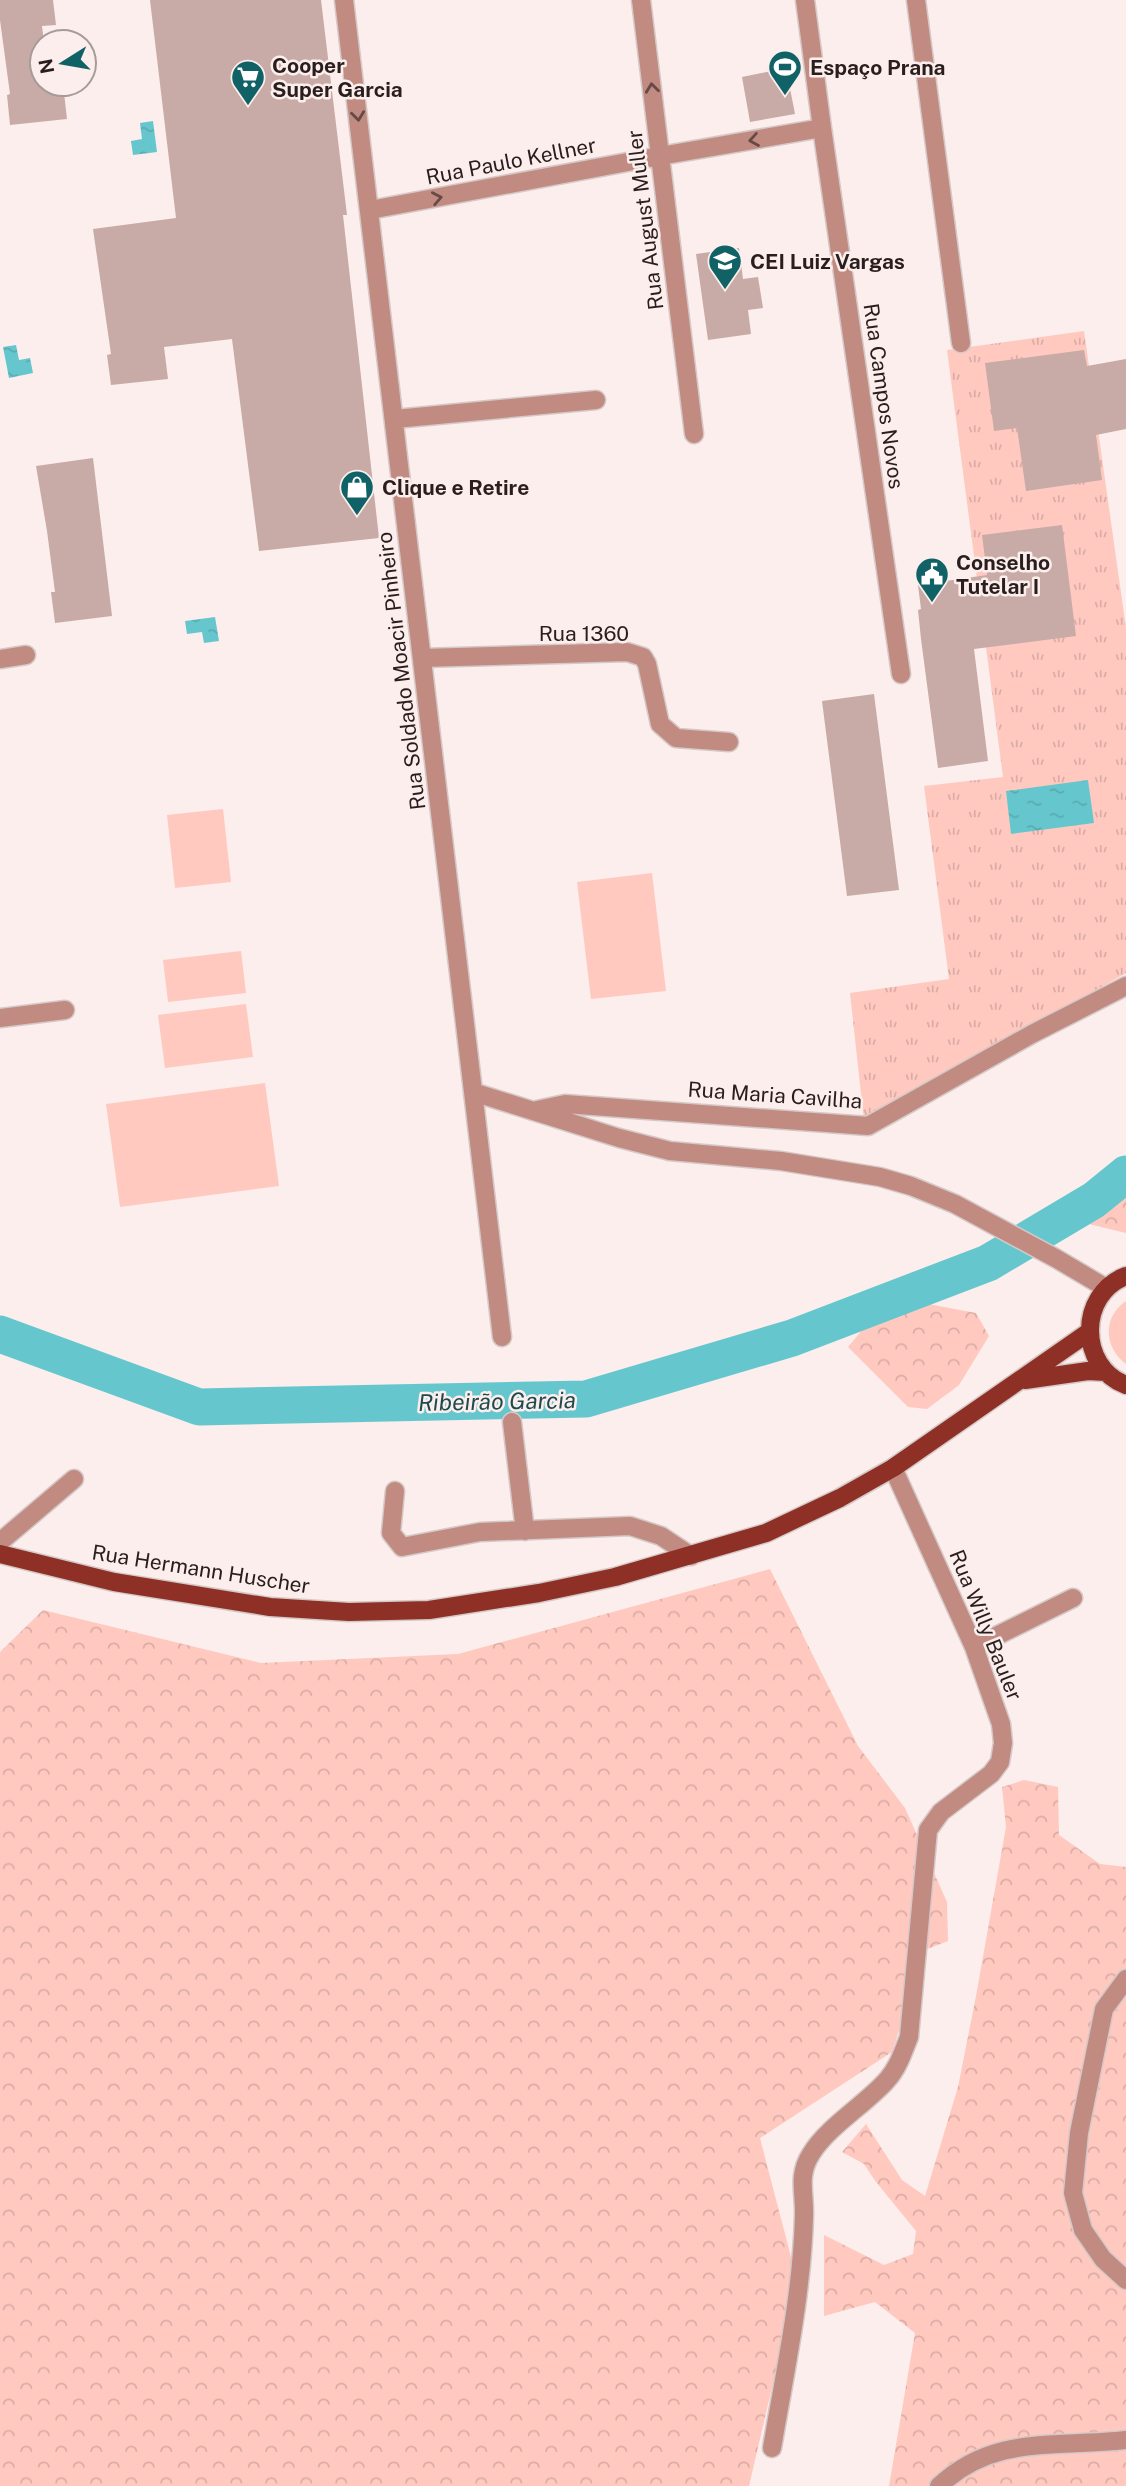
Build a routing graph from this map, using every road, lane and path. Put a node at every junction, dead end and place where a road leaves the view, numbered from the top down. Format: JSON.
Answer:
{"nodes":[{"id":1,"x":344,"y":0,"type":"edge"},
{"id":2,"x":641,"y":0,"type":"edge"},
{"id":3,"x":806,"y":0,"type":"edge"},
{"id":4,"x":916,"y":0,"type":"edge"},
{"id":5,"x":822,"y":128,"type":"junction"},
{"id":6,"x":660,"y":156,"type":"junction"},
{"id":7,"x":370,"y":210,"type":"junction"},
{"id":8,"x":961,"y":343,"type":"dead end"},
{"id":9,"x":596,"y":400,"type":"dead end"},
{"id":10,"x":395,"y":418,"type":"junction"},
{"id":11,"x":694,"y":434,"type":"dead end"},
{"id":12,"x":26,"y":656,"type":"dead end"},
{"id":13,"x":422,"y":658,"type":"junction"},
{"id":14,"x":0,"y":659,"type":"edge"},
{"id":15,"x":901,"y":674,"type":"dead end"},
{"id":16,"x":729,"y":742,"type":"dead end"},
{"id":17,"x":1126,"y":986,"type":"edge"},
{"id":18,"x":65,"y":1010,"type":"dead end"},
{"id":19,"x":0,"y":1018,"type":"edge"},
{"id":20,"x":473,"y":1092,"type":"junction"},
{"id":21,"x":536,"y":1111,"type":"junction"},
{"id":22,"x":1126,"y":1276,"type":"edge"},
{"id":23,"x":1106,"y":1288,"type":"junction"},
{"id":24,"x":1089,"y":1332,"type":"junction"},
{"id":25,"x":502,"y":1337,"type":"dead end"},
{"id":26,"x":1106,"y":1372,"type":"junction"},
{"id":27,"x":1018,"y":1381,"type":"junction"},
{"id":28,"x":1126,"y":1385,"type":"edge"},
{"id":29,"x":512,"y":1422,"type":"dead end"},
{"id":30,"x":893,"y":1468,"type":"junction"},
{"id":31,"x":74,"y":1479,"type":"dead end"},
{"id":32,"x":395,"y":1491,"type":"dead end"},
{"id":33,"x":525,"y":1531,"type":"junction"},
{"id":34,"x":0,"y":1542,"type":"edge"},
{"id":35,"x":0,"y":1554,"type":"edge"},
{"id":36,"x":691,"y":1556,"type":"junction"},
{"id":37,"x":1073,"y":1598,"type":"dead end"},
{"id":38,"x":974,"y":1647,"type":"junction"},
{"id":39,"x":1126,"y":1979,"type":"edge"},
{"id":40,"x":1126,"y":2280,"type":"edge"},
{"id":41,"x":1126,"y":2440,"type":"edge"},
{"id":42,"x":772,"y":2448,"type":"dead end"},
{"id":43,"x":939,"y":2486,"type":"edge"}],
"edges":[{"from":1,"to":7,"type":"street","name":"Rua Soldado Moacir Pinheiro","one_way":true},
{"from":6,"to":2,"type":"street","name":"Rua August Muller","one_way":true},
{"from":3,"to":5,"type":"street","name":"Rua Campos Novos"},
{"from":4,"to":8,"type":"street"},
{"from":5,"to":6,"type":"street","name":"Rua Paulo Kellner","one_way":true},
{"from":5,"to":15,"type":"street","name":"Rua Campos Novos"},
{"from":7,"to":6,"type":"street","name":"Rua Paulo Kellner","one_way":true},
{"from":6,"to":11,"type":"street","name":"Rua August Muller"},
{"from":7,"to":10,"type":"street","name":"Rua Soldado Moacir Pinheiro"},
{"from":9,"to":10,"type":"street"},
{"from":10,"to":13,"type":"street","name":"Rua Soldado Moacir Pinheiro"},
{"from":12,"to":14,"type":"street"},
{"from":13,"to":16,"type":"street","name":"Rua 1360"},
{"from":13,"to":20,"type":"street","name":"Rua Soldado Moacir Pinheiro"},
{"from":17,"to":21,"type":"street","name":"Rua Maria Cavilha"},
{"from":18,"to":19,"type":"street"},
{"from":20,"to":21,"type":"street","name":"Rua Maria Cavilha"},
{"from":20,"to":25,"type":"street","name":"Rua Soldado Moacir Pinheiro"},
{"from":21,"to":23,"type":"street"},
{"from":22,"to":23,"type":"main road"},
{"from":23,"to":24,"type":"main road"},
{"from":24,"to":26,"type":"main road"},
{"from":24,"to":27,"type":"main road","name":"Rua Hermann Huscher"},
{"from":26,"to":27,"type":"main road","name":"Rua Hermann Huscher"},
{"from":26,"to":28,"type":"main road"},
{"from":27,"to":30,"type":"main road","name":"Rua Hermann Huscher"},
{"from":29,"to":33,"type":"street"},
{"from":30,"to":36,"type":"main road","name":"Rua Hermann Huscher"},
{"from":30,"to":38,"type":"street","name":"Rua Willy Bauler"},
{"from":31,"to":34,"type":"street"},
{"from":32,"to":33,"type":"street"},
{"from":33,"to":36,"type":"street"},
{"from":35,"to":36,"type":"main road","name":"Rua Hermann Huscher"},
{"from":37,"to":38,"type":"street"},
{"from":38,"to":42,"type":"street","name":"Rua Willy Bauler"},
{"from":39,"to":40,"type":"street"},
{"from":41,"to":43,"type":"street"}]}
